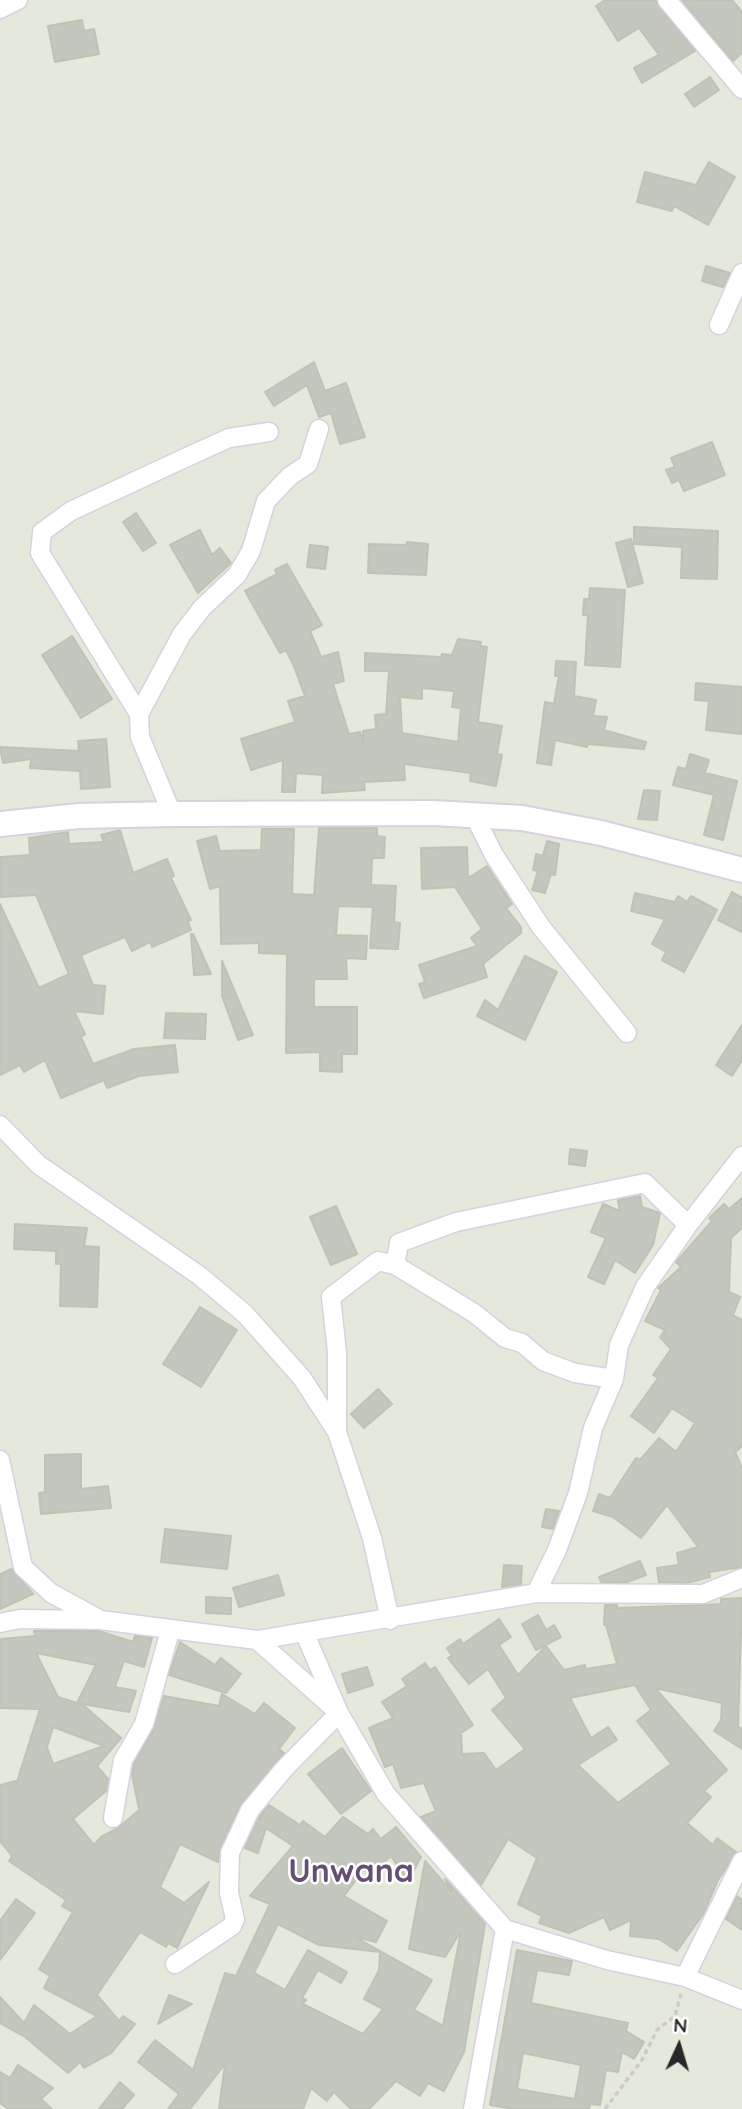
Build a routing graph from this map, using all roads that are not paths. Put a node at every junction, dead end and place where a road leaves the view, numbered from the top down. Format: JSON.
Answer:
{"nodes":[{"id":1,"x":18,"y":0,"type":"edge"},
{"id":2,"x":667,"y":0,"type":"edge"},
{"id":3,"x":0,"y":9,"type":"edge"},
{"id":4,"x":742,"y":89,"type":"edge"},
{"id":5,"x":742,"y":273,"type":"edge"},
{"id":6,"x":719,"y":325,"type":"dead end"},
{"id":7,"x":319,"y":429,"type":"dead end"},
{"id":8,"x":269,"y":432,"type":"dead end"},
{"id":9,"x":139,"y":714,"type":"junction"},
{"id":10,"x":172,"y":814,"type":"junction"},
{"id":11,"x":474,"y":815,"type":"junction"},
{"id":12,"x":0,"y":824,"type":"edge"},
{"id":13,"x":742,"y":870,"type":"edge"},
{"id":14,"x":627,"y":1033,"type":"dead end"},
{"id":15,"x":0,"y":1125,"type":"edge"},
{"id":16,"x":742,"y":1156,"type":"edge"},
{"id":17,"x":688,"y":1225,"type":"junction"},
{"id":18,"x":396,"y":1265,"type":"junction"},
{"id":19,"x":614,"y":1379,"type":"junction"},
{"id":20,"x":337,"y":1432,"type":"junction"},
{"id":21,"x":0,"y":1460,"type":"edge"},
{"id":22,"x":742,"y":1578,"type":"edge"},
{"id":23,"x":536,"y":1593,"type":"junction"},
{"id":24,"x":100,"y":1620,"type":"junction"},
{"id":25,"x":390,"y":1620,"type":"junction"},
{"id":26,"x":0,"y":1623,"type":"edge"},
{"id":27,"x":170,"y":1631,"type":"junction"},
{"id":28,"x":305,"y":1634,"type":"junction"},
{"id":29,"x":257,"y":1640,"type":"junction"},
{"id":30,"x":339,"y":1713,"type":"junction"},
{"id":31,"x":113,"y":1818,"type":"dead end"},
{"id":32,"x":742,"y":1861,"type":"edge"},
{"id":33,"x":505,"y":1929,"type":"junction"},
{"id":34,"x":175,"y":1964,"type":"dead end"},
{"id":35,"x":685,"y":1977,"type":"junction"},
{"id":36,"x":742,"y":2000,"type":"edge"},
{"id":37,"x":473,"y":2109,"type":"edge"}],
"edges":[{"from":1,"to":3,"type":"street"},
{"from":2,"to":4,"type":"street"},
{"from":5,"to":6,"type":"street"},
{"from":7,"to":9,"type":"street"},
{"from":8,"to":9,"type":"street"},
{"from":9,"to":10,"type":"street"},
{"from":10,"to":11,"type":"main road"},
{"from":10,"to":12,"type":"main road"},
{"from":11,"to":13,"type":"main road"},
{"from":11,"to":14,"type":"street"},
{"from":15,"to":20,"type":"street"},
{"from":16,"to":17,"type":"street"},
{"from":17,"to":18,"type":"street"},
{"from":17,"to":19,"type":"street"},
{"from":18,"to":19,"type":"street"},
{"from":18,"to":20,"type":"street"},
{"from":19,"to":23,"type":"street"},
{"from":20,"to":25,"type":"street"},
{"from":21,"to":24,"type":"street"},
{"from":22,"to":23,"type":"street"},
{"from":23,"to":25,"type":"street"},
{"from":24,"to":26,"type":"street"},
{"from":24,"to":27,"type":"street"},
{"from":25,"to":28,"type":"street"},
{"from":27,"to":29,"type":"street"},
{"from":27,"to":31,"type":"street"},
{"from":28,"to":29,"type":"street"},
{"from":28,"to":30,"type":"street"},
{"from":29,"to":30,"type":"street"},
{"from":30,"to":33,"type":"street"},
{"from":30,"to":34,"type":"street"},
{"from":32,"to":35,"type":"street"},
{"from":33,"to":35,"type":"street"},
{"from":33,"to":37,"type":"street"},
{"from":35,"to":36,"type":"street"}]}
